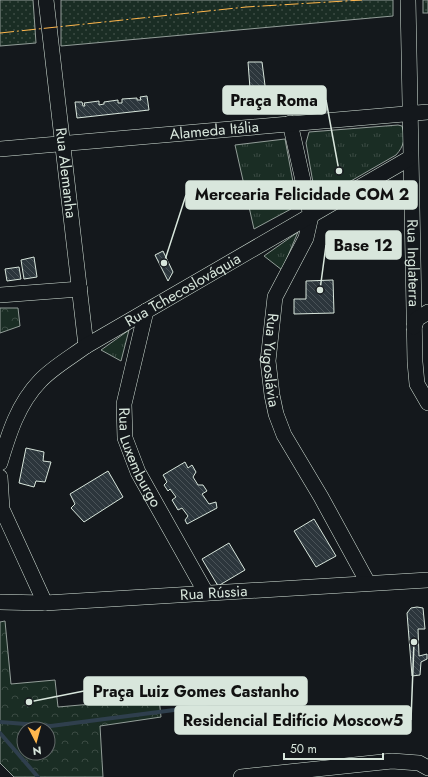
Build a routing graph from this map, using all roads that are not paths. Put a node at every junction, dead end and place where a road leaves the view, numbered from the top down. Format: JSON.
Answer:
{"nodes":[{"id":1,"x":46,"y":0,"type":"edge"},
{"id":2,"x":408,"y":0,"type":"edge"},
{"id":3,"x":428,"y":112,"type":"edge"},
{"id":4,"x":409,"y":114,"type":"junction"},
{"id":5,"x":290,"y":123,"type":"junction"},
{"id":6,"x":62,"y":143,"type":"junction"},
{"id":7,"x":0,"y":149,"type":"edge"},
{"id":8,"x":410,"y":158,"type":"junction"},
{"id":9,"x":311,"y":216,"type":"junction"},
{"id":10,"x":80,"y":289,"type":"junction"},
{"id":11,"x":0,"y":296,"type":"edge"},
{"id":12,"x":146,"y":311,"type":"junction"},
{"id":13,"x":428,"y":312,"type":"edge"},
{"id":14,"x":414,"y":327,"type":"junction"},
{"id":15,"x":86,"y":346,"type":"junction"},
{"id":16,"x":428,"y":403,"type":"edge"},
{"id":17,"x":0,"y":463,"type":"edge"},
{"id":18,"x":0,"y":477,"type":"edge"},
{"id":19,"x":428,"y":580,"type":"edge"},
{"id":20,"x":368,"y":583,"type":"junction"},
{"id":21,"x":206,"y":593,"type":"junction"},
{"id":22,"x":0,"y":602,"type":"edge"},
{"id":23,"x":45,"y":603,"type":"junction"},
{"id":24,"x":428,"y":768,"type":"edge"},
{"id":25,"x":241,"y":777,"type":"edge"}],
"edges":[{"from":1,"to":6,"type":"street","name":"Rua Alemanha"},
{"from":2,"to":4,"type":"street","name":"Rua Inglaterra"},
{"from":3,"to":4,"type":"street","name":"Alameda Itália"},
{"from":4,"to":5,"type":"street","name":"Alameda Itália"},
{"from":4,"to":8,"type":"street","name":"Rua Inglaterra"},
{"from":5,"to":6,"type":"street","name":"Alameda Itália"},
{"from":5,"to":9,"type":"street","name":"Rua Yugoslávia"},
{"from":6,"to":7,"type":"street","name":"Alameda Itália"},
{"from":6,"to":10,"type":"street","name":"Rua Alemanha"},
{"from":8,"to":9,"type":"street","name":"Rua Tchecoslováquia"},
{"from":8,"to":14,"type":"street","name":"Rua Inglaterra"},
{"from":9,"to":12,"type":"street","name":"Rua Tchecoslováquia"},
{"from":9,"to":20,"type":"street","name":"Rua Yugoslávia"},
{"from":10,"to":11,"type":"street"},
{"from":10,"to":15,"type":"street","name":"Rua Alemanha"},
{"from":12,"to":15,"type":"street","name":"Rua Tchecoslováquia"},
{"from":12,"to":21,"type":"street","name":"Rua Luxemburgo"},
{"from":13,"to":14,"type":"street"},
{"from":14,"to":16,"type":"street","name":"Rua Inglaterra"},
{"from":15,"to":17,"type":"street","name":"Rua Tchecoslováquia"},
{"from":18,"to":23,"type":"street"},
{"from":19,"to":20,"type":"street","name":"Rua Rússia"},
{"from":20,"to":21,"type":"street","name":"Rua Rússia"},
{"from":21,"to":23,"type":"street","name":"Rua Rússia"},
{"from":22,"to":23,"type":"street","name":"Rua Rússia"},
{"from":24,"to":25,"type":"street"}]}
